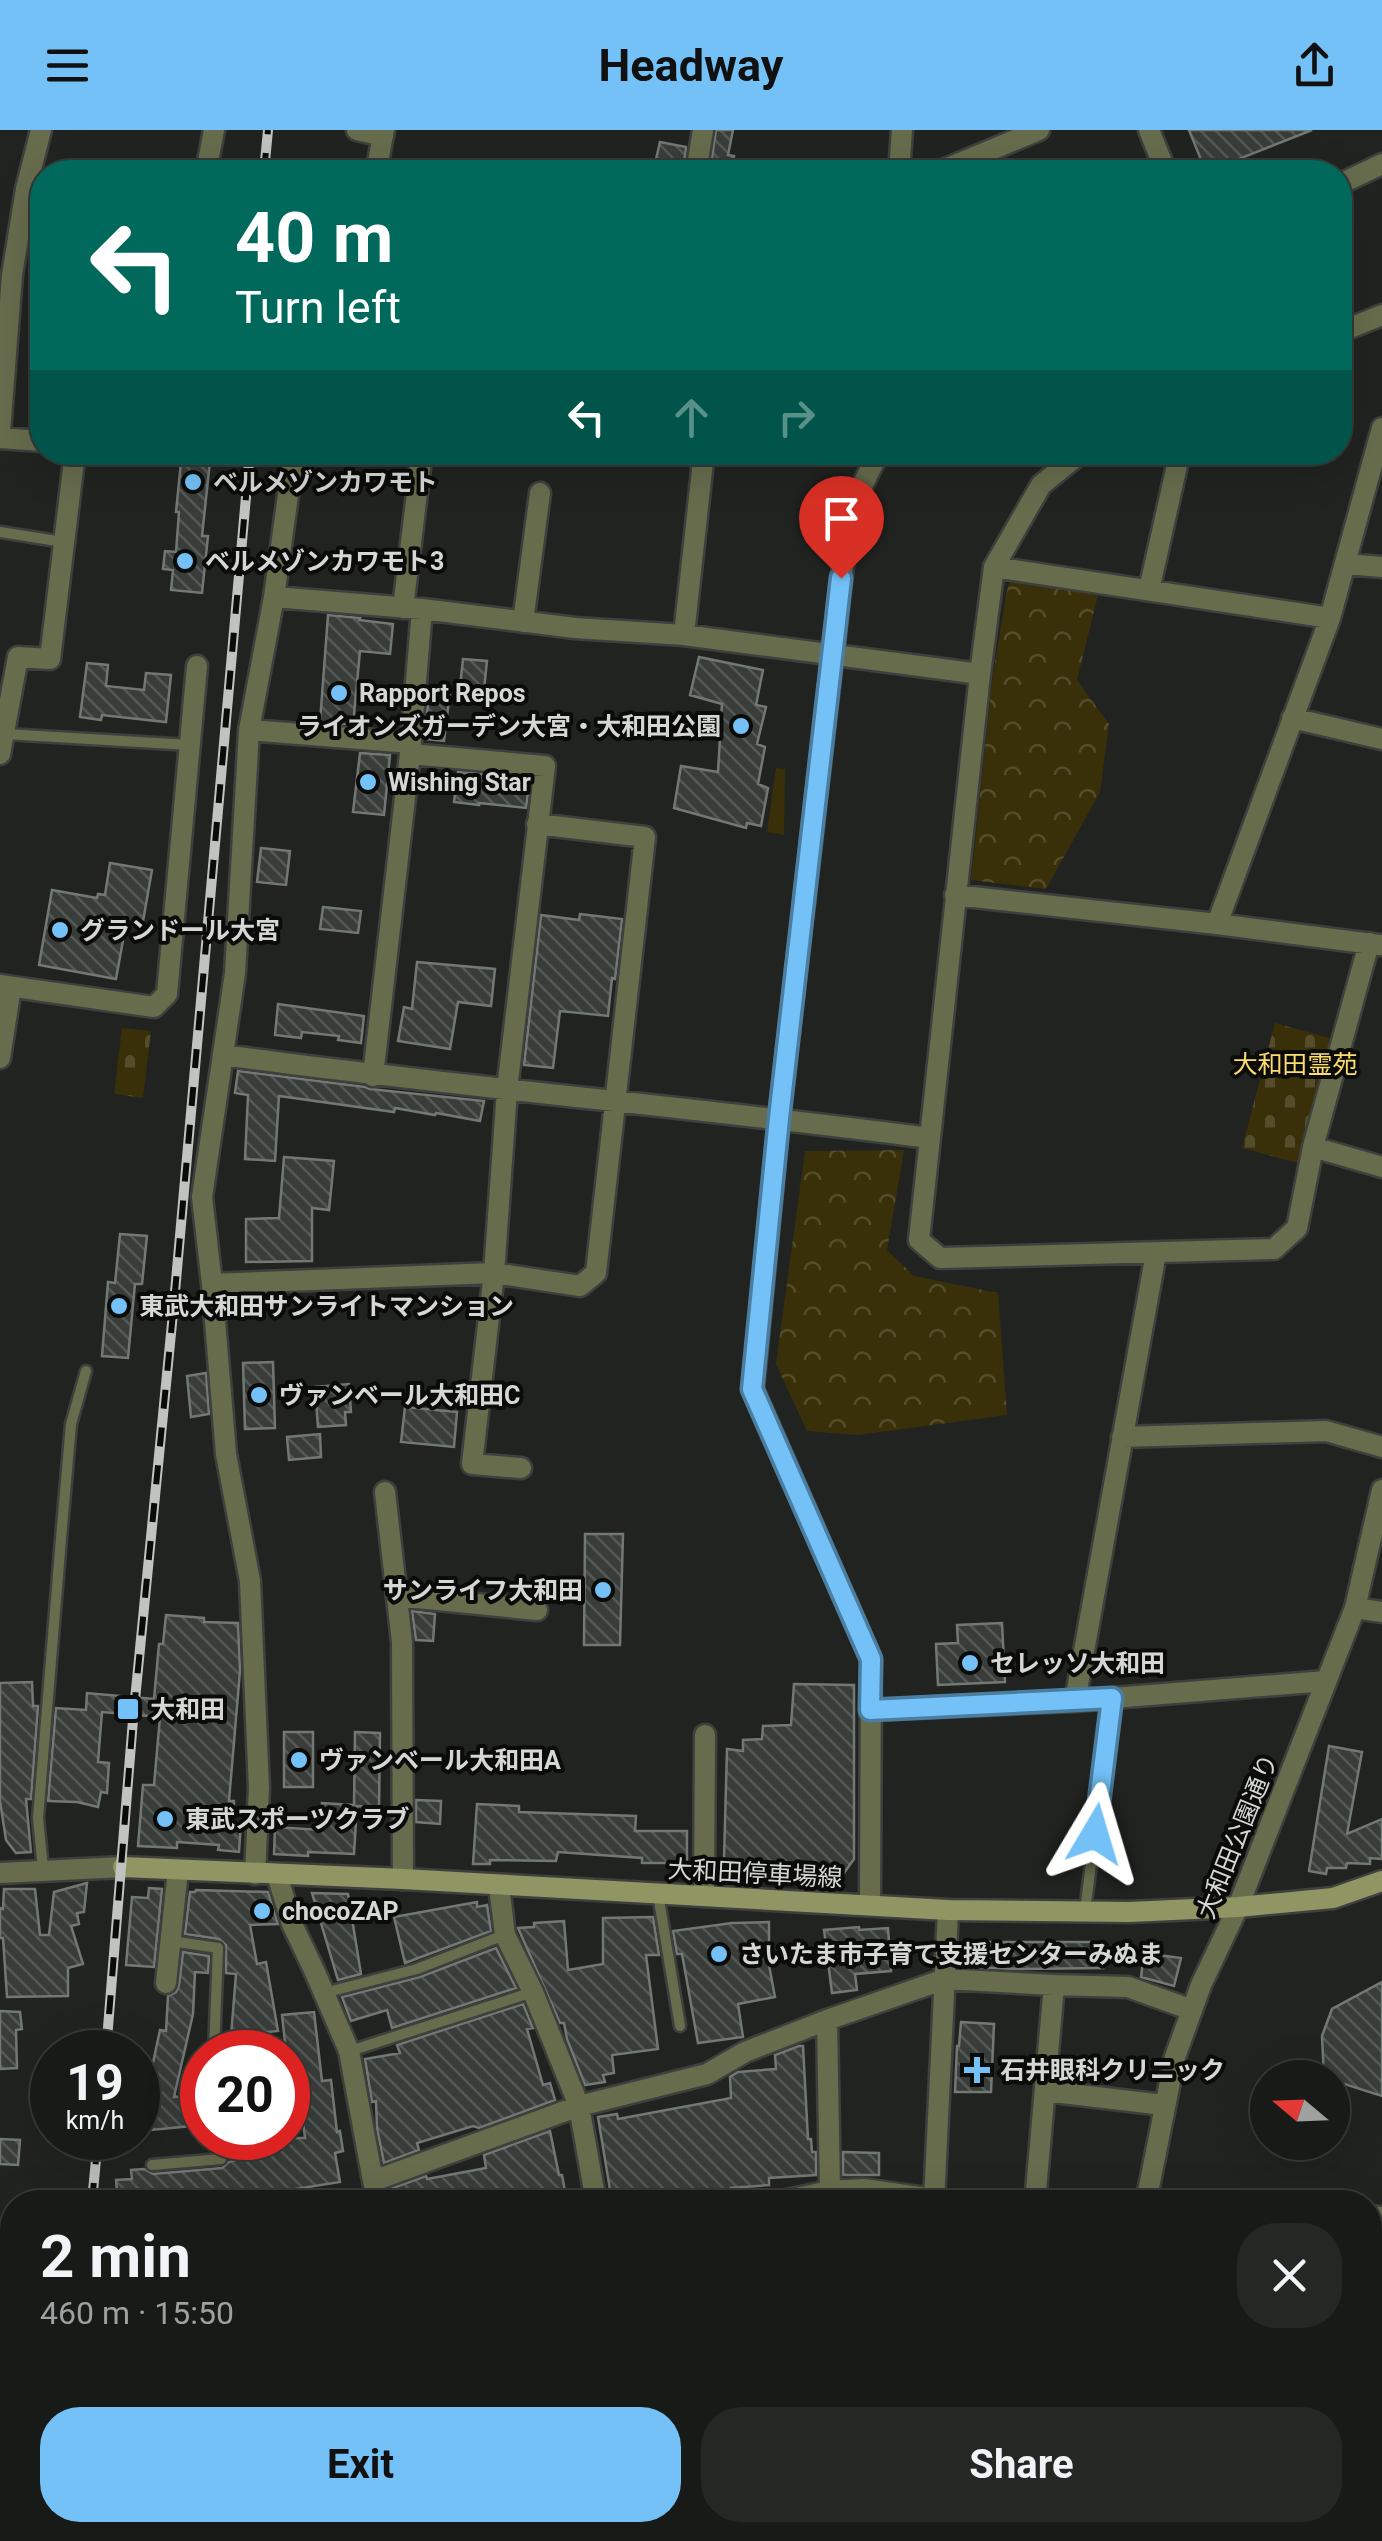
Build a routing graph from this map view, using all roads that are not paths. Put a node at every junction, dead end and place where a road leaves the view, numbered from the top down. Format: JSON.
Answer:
{"nodes":[{"id":1,"x":41,"y":130,"type":"edge"},
{"id":2,"x":214,"y":130,"type":"edge"},
{"id":3,"x":356,"y":130,"type":"edge"},
{"id":4,"x":704,"y":130,"type":"edge"},
{"id":5,"x":902,"y":130,"type":"edge"},
{"id":6,"x":1039,"y":130,"type":"edge"},
{"id":7,"x":1149,"y":130,"type":"edge"},
{"id":8,"x":384,"y":133,"type":"edge"},
{"id":9,"x":33,"y":160,"type":"edge"},
{"id":10,"x":208,"y":160,"type":"edge"},
{"id":11,"x":378,"y":160,"type":"edge"},
{"id":12,"x":698,"y":160,"type":"edge"},
{"id":13,"x":900,"y":160,"type":"edge"},
{"id":14,"x":967,"y":160,"type":"edge"},
{"id":15,"x":1161,"y":160,"type":"edge"},
{"id":16,"x":1382,"y":164,"type":"edge"},
{"id":17,"x":30,"y":173,"type":"edge"},
{"id":18,"x":1352,"y":178,"type":"edge"},
{"id":19,"x":1382,"y":315,"type":"edge"},
{"id":20,"x":1352,"y":327,"type":"edge"},
{"id":21,"x":1382,"y":428,"type":"edge"},
{"id":22,"x":0,"y":435,"type":"edge"},
{"id":23,"x":30,"y":440,"type":"edge"},
{"id":24,"x":74,"y":465,"type":"edge"},
{"id":25,"x":292,"y":465,"type":"edge"},
{"id":26,"x":421,"y":465,"type":"edge"},
{"id":27,"x":703,"y":465,"type":"edge"},
{"id":28,"x":873,"y":465,"type":"edge"},
{"id":29,"x":1066,"y":465,"type":"edge"},
{"id":30,"x":1177,"y":465,"type":"edge"},
{"id":31,"x":540,"y":493,"type":"dead end"},
{"id":32,"x":0,"y":532,"type":"edge"},
{"id":33,"x":64,"y":542,"type":"junction"},
{"id":34,"x":1346,"y":564,"type":"junction"},
{"id":35,"x":994,"y":567,"type":"junction"},
{"id":36,"x":1382,"y":567,"type":"edge"},
{"id":37,"x":1149,"y":590,"type":"junction"},
{"id":38,"x":274,"y":597,"type":"junction"},
{"id":39,"x":413,"y":608,"type":"junction"},
{"id":40,"x":1330,"y":618,"type":"junction"},
{"id":41,"x":523,"y":622,"type":"junction"},
{"id":42,"x":684,"y":634,"type":"junction"},
{"id":43,"x":831,"y":656,"type":"junction"},
{"id":44,"x":197,"y":666,"type":"dead end"},
{"id":45,"x":980,"y":674,"type":"junction"},
{"id":46,"x":1292,"y":718,"type":"junction"},
{"id":47,"x":249,"y":730,"type":"junction"},
{"id":48,"x":1382,"y":739,"type":"edge"},
{"id":49,"x":2,"y":744,"type":"edge"},
{"id":50,"x":190,"y":745,"type":"junction"},
{"id":51,"x":410,"y":748,"type":"junction"},
{"id":52,"x":537,"y":824,"type":"junction"},
{"id":53,"x":956,"y":895,"type":"junction"},
{"id":54,"x":1217,"y":924,"type":"junction"},
{"id":55,"x":1375,"y":944,"type":"edge"},
{"id":56,"x":6,"y":986,"type":"edge"},
{"id":57,"x":223,"y":1055,"type":"junction"},
{"id":58,"x":0,"y":1058,"type":"edge"},
{"id":59,"x":373,"y":1076,"type":"junction"},
{"id":60,"x":508,"y":1090,"type":"junction"},
{"id":61,"x":616,"y":1100,"type":"junction"},
{"id":62,"x":779,"y":1118,"type":"junction"},
{"id":63,"x":929,"y":1138,"type":"junction"},
{"id":64,"x":1314,"y":1146,"type":"junction"},
{"id":65,"x":1382,"y":1167,"type":"edge"},
{"id":66,"x":1156,"y":1253,"type":"junction"},
{"id":67,"x":494,"y":1272,"type":"junction"},
{"id":68,"x":212,"y":1284,"type":"junction"},
{"id":69,"x":86,"y":1371,"type":"dead end"},
{"id":70,"x":1122,"y":1437,"type":"junction"},
{"id":71,"x":1382,"y":1446,"type":"edge"},
{"id":72,"x":522,"y":1468,"type":"dead end"},
{"id":73,"x":1382,"y":1490,"type":"edge"},
{"id":74,"x":385,"y":1492,"type":"dead end"},
{"id":75,"x":397,"y":1596,"type":"junction"},
{"id":76,"x":1355,"y":1608,"type":"junction"},
{"id":77,"x":538,"y":1610,"type":"dead end"},
{"id":78,"x":1382,"y":1612,"type":"edge"},
{"id":79,"x":1326,"y":1681,"type":"junction"},
{"id":80,"x":1112,"y":1698,"type":"junction"},
{"id":81,"x":1075,"y":1702,"type":"junction"},
{"id":82,"x":870,"y":1710,"type":"junction"},
{"id":83,"x":705,"y":1735,"type":"dead end"},
{"id":84,"x":122,"y":1867,"type":"joint"},
{"id":85,"x":43,"y":1869,"type":"junction"},
{"id":86,"x":178,"y":1870,"type":"junction"},
{"id":87,"x":0,"y":1872,"type":"edge"},
{"id":88,"x":254,"y":1874,"type":"junction"},
{"id":89,"x":277,"y":1875,"type":"junction"},
{"id":90,"x":404,"y":1879,"type":"junction"},
{"id":91,"x":1382,"y":1881,"type":"edge"},
{"id":92,"x":499,"y":1886,"type":"junction"},
{"id":93,"x":658,"y":1894,"type":"junction"},
{"id":94,"x":704,"y":1896,"type":"junction"},
{"id":95,"x":870,"y":1904,"type":"junction"},
{"id":96,"x":1238,"y":1907,"type":"junction"},
{"id":97,"x":948,"y":1910,"type":"junction"},
{"id":98,"x":1085,"y":1911,"type":"junction"},
{"id":99,"x":506,"y":1934,"type":"junction"},
{"id":100,"x":171,"y":1941,"type":"junction"},
{"id":101,"x":945,"y":1979,"type":"junction"},
{"id":102,"x":166,"y":1983,"type":"dead end"},
{"id":103,"x":1054,"y":1985,"type":"junction"},
{"id":104,"x":532,"y":1992,"type":"junction"},
{"id":105,"x":324,"y":1993,"type":"junction"},
{"id":106,"x":1192,"y":2010,"type":"junction"},
{"id":107,"x":827,"y":2020,"type":"junction"},
{"id":108,"x":680,"y":2026,"type":"dead end"},
{"id":109,"x":215,"y":2030,"type":"edge"},
{"id":110,"x":349,"y":2052,"type":"junction"},
{"id":111,"x":1045,"y":2091,"type":"junction"},
{"id":112,"x":579,"y":2106,"type":"junction"},
{"id":113,"x":1164,"y":2106,"type":"junction"},
{"id":114,"x":210,"y":2160,"type":"edge"},
{"id":115,"x":152,"y":2165,"type":"dead end"},
{"id":116,"x":372,"y":2181,"type":"junction"},
{"id":117,"x":375,"y":2190,"type":"edge"},
{"id":118,"x":594,"y":2190,"type":"edge"},
{"id":119,"x":830,"y":2190,"type":"edge"},
{"id":120,"x":941,"y":2190,"type":"edge"},
{"id":121,"x":1036,"y":2190,"type":"edge"},
{"id":122,"x":1148,"y":2190,"type":"edge"}],
"edges":[{"from":1,"to":9,"type":"street"},
{"from":2,"to":10,"type":"street"},
{"from":3,"to":8,"type":"street"},
{"from":4,"to":12,"type":"street"},
{"from":5,"to":13,"type":"street"},
{"from":6,"to":14,"type":"street"},
{"from":7,"to":15,"type":"street"},
{"from":8,"to":11,"type":"street"},
{"from":16,"to":18,"type":"street"},
{"from":17,"to":22,"type":"street"},
{"from":19,"to":20,"type":"street"},
{"from":21,"to":34,"type":"street"},
{"from":22,"to":23,"type":"street"},
{"from":24,"to":33,"type":"street"},
{"from":25,"to":38,"type":"street"},
{"from":26,"to":39,"type":"street"},
{"from":27,"to":42,"type":"street"},
{"from":28,"to":43,"type":"street"},
{"from":29,"to":35,"type":"street"},
{"from":30,"to":37,"type":"street"},
{"from":31,"to":41,"type":"street"},
{"from":32,"to":33,"type":"lane"},
{"from":33,"to":49,"type":"street"},
{"from":34,"to":36,"type":"street"},
{"from":34,"to":40,"type":"street"},
{"from":35,"to":37,"type":"street"},
{"from":35,"to":45,"type":"street"},
{"from":37,"to":40,"type":"street"},
{"from":38,"to":39,"type":"street"},
{"from":38,"to":47,"type":"street"},
{"from":39,"to":41,"type":"street"},
{"from":39,"to":51,"type":"street"},
{"from":40,"to":46,"type":"street"},
{"from":41,"to":42,"type":"street"},
{"from":42,"to":43,"type":"street"},
{"from":43,"to":45,"type":"street"},
{"from":43,"to":62,"type":"street"},
{"from":44,"to":50,"type":"street"},
{"from":45,"to":53,"type":"street"},
{"from":46,"to":48,"type":"street"},
{"from":46,"to":54,"type":"street"},
{"from":47,"to":51,"type":"street"},
{"from":47,"to":57,"type":"street"},
{"from":49,"to":50,"type":"lane"},
{"from":50,"to":56,"type":"street"},
{"from":51,"to":52,"type":"street"},
{"from":51,"to":59,"type":"street"},
{"from":52,"to":60,"type":"street"},
{"from":52,"to":61,"type":"street"},
{"from":53,"to":54,"type":"street"},
{"from":53,"to":63,"type":"street"},
{"from":54,"to":55,"type":"street"},
{"from":55,"to":64,"type":"street"},
{"from":56,"to":58,"type":"street"},
{"from":57,"to":59,"type":"street"},
{"from":57,"to":68,"type":"street"},
{"from":59,"to":60,"type":"street"},
{"from":60,"to":61,"type":"street"},
{"from":60,"to":67,"type":"street"},
{"from":61,"to":62,"type":"street"},
{"from":61,"to":67,"type":"street"},
{"from":62,"to":63,"type":"street"},
{"from":62,"to":82,"type":"street"},
{"from":63,"to":66,"type":"street"},
{"from":64,"to":65,"type":"street"},
{"from":64,"to":66,"type":"street"},
{"from":66,"to":70,"type":"street"},
{"from":67,"to":68,"type":"street"},
{"from":67,"to":72,"type":"street"},
{"from":68,"to":88,"type":"street"},
{"from":69,"to":85,"type":"lane"},
{"from":70,"to":71,"type":"street"},
{"from":70,"to":81,"type":"street"},
{"from":73,"to":76,"type":"street","name":"大和田公園通り"},
{"from":74,"to":75,"type":"street"},
{"from":75,"to":77,"type":"street"},
{"from":75,"to":90,"type":"street"},
{"from":76,"to":78,"type":"street"},
{"from":76,"to":79,"type":"street","name":"大和田公園通り"},
{"from":79,"to":80,"type":"street"},
{"from":79,"to":96,"type":"street","name":"大和田公園通り"},
{"from":80,"to":81,"type":"street"},
{"from":80,"to":98,"type":"lane"},
{"from":81,"to":82,"type":"street"},
{"from":82,"to":95,"type":"street"},
{"from":83,"to":94,"type":"street"},
{"from":84,"to":85,"type":"street"},
{"from":84,"to":86,"type":"main road","name":"大和田停車場線"},
{"from":85,"to":87,"type":"street"},
{"from":86,"to":88,"type":"main road","name":"大和田停車場線"},
{"from":86,"to":100,"type":"street"},
{"from":88,"to":89,"type":"main road","name":"大和田停車場線"},
{"from":89,"to":90,"type":"main road","name":"大和田停車場線"},
{"from":89,"to":105,"type":"street"},
{"from":90,"to":92,"type":"main road","name":"大和田停車場線"},
{"from":91,"to":96,"type":"main road","name":"大和田停車場線"},
{"from":92,"to":93,"type":"main road","name":"大和田停車場線"},
{"from":92,"to":99,"type":"street"},
{"from":93,"to":94,"type":"main road","name":"大和田停車場線"},
{"from":93,"to":108,"type":"lane"},
{"from":94,"to":95,"type":"main road","name":"大和田停車場線"},
{"from":95,"to":97,"type":"main road","name":"大和田停車場線"},
{"from":96,"to":98,"type":"main road","name":"大和田停車場線"},
{"from":96,"to":106,"type":"street","name":"大和田公園通り"},
{"from":97,"to":98,"type":"main road","name":"大和田停車場線"},
{"from":97,"to":101,"type":"street"},
{"from":99,"to":104,"type":"street"},
{"from":99,"to":105,"type":"lane"},
{"from":100,"to":102,"type":"street"},
{"from":100,"to":109,"type":"lane"},
{"from":101,"to":103,"type":"street"},
{"from":101,"to":107,"type":"street"},
{"from":101,"to":120,"type":"street"},
{"from":103,"to":106,"type":"street"},
{"from":103,"to":111,"type":"street"},
{"from":104,"to":110,"type":"lane"},
{"from":104,"to":112,"type":"street"},
{"from":105,"to":110,"type":"street"},
{"from":106,"to":113,"type":"street","name":"大和田公園通り"},
{"from":107,"to":112,"type":"street"},
{"from":107,"to":119,"type":"street"},
{"from":110,"to":116,"type":"street"},
{"from":111,"to":113,"type":"street"},
{"from":111,"to":121,"type":"street"},
{"from":112,"to":116,"type":"street"},
{"from":112,"to":118,"type":"street"},
{"from":113,"to":122,"type":"street","name":"大和田公園通り"},
{"from":114,"to":115,"type":"lane"},
{"from":116,"to":117,"type":"street"}]}
